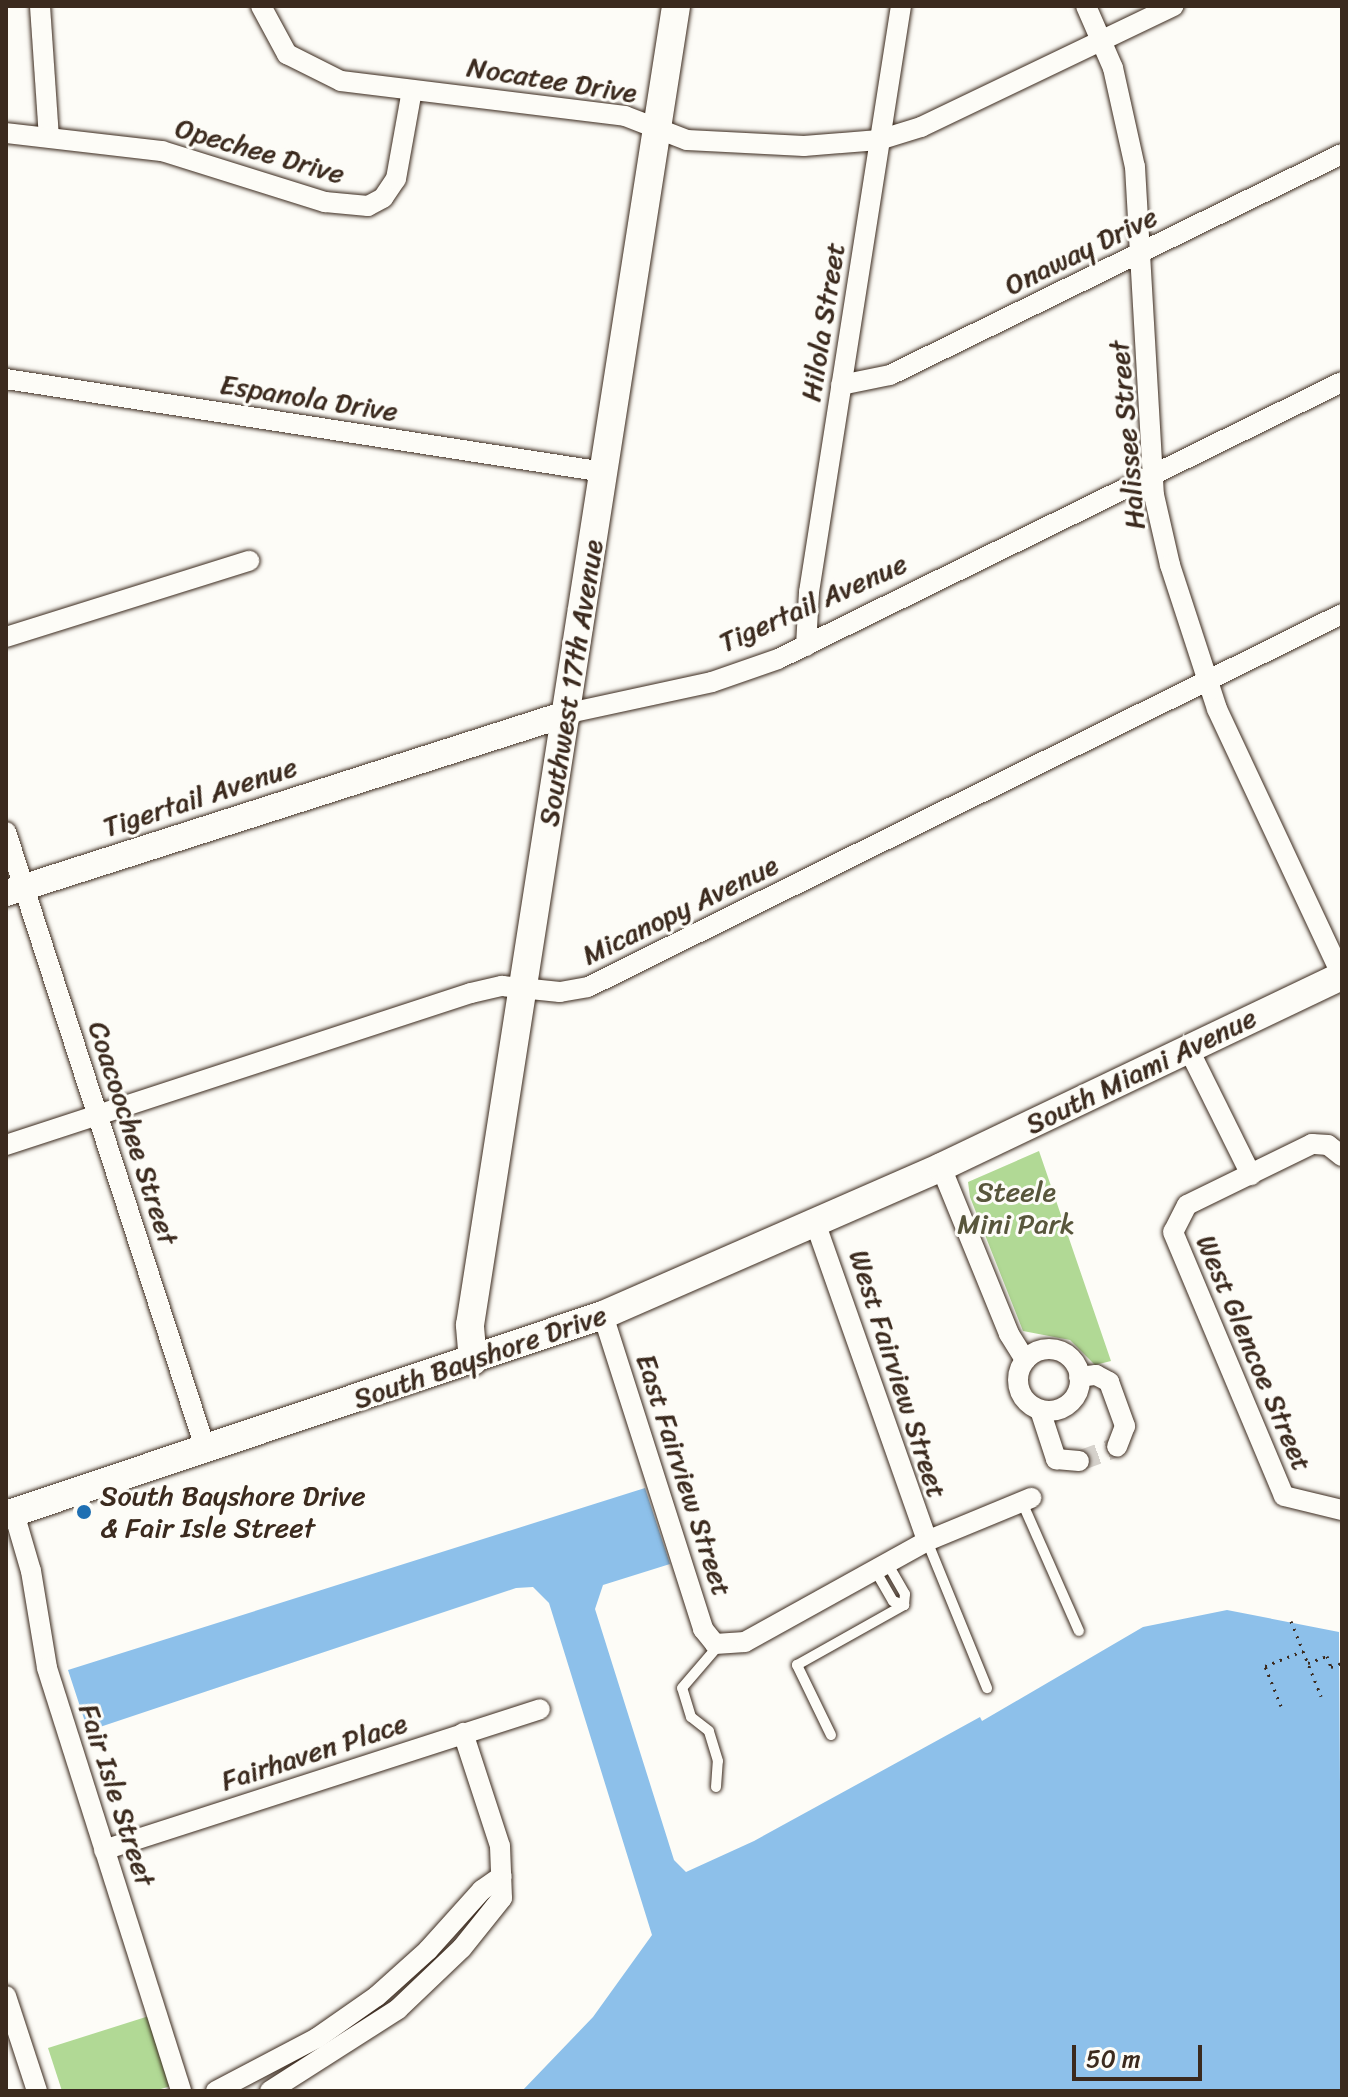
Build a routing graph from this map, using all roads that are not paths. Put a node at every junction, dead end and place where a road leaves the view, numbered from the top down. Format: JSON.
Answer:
{"nodes":[{"id":1,"x":40,"y":6,"type":"edge"},
{"id":2,"x":261,"y":6,"type":"edge"},
{"id":3,"x":676,"y":6,"type":"edge"},
{"id":4,"x":901,"y":6,"type":"edge"},
{"id":5,"x":1086,"y":6,"type":"edge"},
{"id":6,"x":1174,"y":6,"type":"edge"},
{"id":7,"x":1103,"y":42,"type":"junction"},
{"id":8,"x":412,"y":90,"type":"junction"},
{"id":9,"x":658,"y":128,"type":"junction"},
{"id":10,"x":6,"y":133,"type":"edge"},
{"id":11,"x":49,"y":137,"type":"junction"},
{"id":12,"x":879,"y":140,"type":"junction"},
{"id":13,"x":1342,"y":154,"type":"edge"},
{"id":14,"x":1143,"y":252,"type":"junction"},
{"id":15,"x":6,"y":379,"type":"edge"},
{"id":16,"x":1342,"y":382,"type":"edge"},
{"id":17,"x":841,"y":385,"type":"junction"},
{"id":18,"x":604,"y":472,"type":"junction"},
{"id":19,"x":1153,"y":476,"type":"junction"},
{"id":20,"x":249,"y":561,"type":"dead end"},
{"id":21,"x":1342,"y":614,"type":"edge"},
{"id":22,"x":6,"y":637,"type":"edge"},
{"id":23,"x":806,"y":646,"type":"junction"},
{"id":24,"x":1206,"y":680,"type":"junction"},
{"id":25,"x":569,"y":713,"type":"junction"},
{"id":26,"x":6,"y":832,"type":"edge"},
{"id":27,"x":15,"y":890,"type":"edge"},
{"id":28,"x":1342,"y":976,"type":"edge"},
{"id":29,"x":522,"y":988,"type":"junction"},
{"id":30,"x":1188,"y":1048,"type":"junction"},
{"id":31,"x":98,"y":1115,"type":"junction"},
{"id":32,"x":6,"y":1145,"type":"edge"},
{"id":33,"x":1342,"y":1156,"type":"edge"},
{"id":34,"x":941,"y":1167,"type":"junction"},
{"id":35,"x":1251,"y":1175,"type":"junction"},
{"id":36,"x":816,"y":1225,"type":"junction"},
{"id":37,"x":603,"y":1315,"type":"junction"},
{"id":38,"x":1025,"y":1360,"type":"junction"},
{"id":39,"x":473,"y":1361,"type":"junction"},
{"id":40,"x":1079,"y":1377,"type":"junction"},
{"id":41,"x":1040,"y":1410,"type":"junction"},
{"id":42,"x":1117,"y":1447,"type":"dead end"},
{"id":43,"x":206,"y":1451,"type":"junction"},
{"id":44,"x":1079,"y":1461,"type":"dead end"},
{"id":45,"x":1026,"y":1500,"type":"joint"},
{"id":46,"x":1342,"y":1510,"type":"edge"},
{"id":47,"x":10,"y":1514,"type":"edge"},
{"id":48,"x":927,"y":1541,"type":"junction"},
{"id":49,"x":882,"y":1567,"type":"junction"},
{"id":50,"x":1079,"y":1631,"type":"dead end"},
{"id":51,"x":719,"y":1645,"type":"junction"},
{"id":52,"x":987,"y":1688,"type":"dead end"},
{"id":53,"x":540,"y":1709,"type":"dead end"},
{"id":54,"x":463,"y":1733,"type":"junction"},
{"id":55,"x":831,"y":1735,"type":"dead end"},
{"id":56,"x":716,"y":1787,"type":"dead end"},
{"id":57,"x":104,"y":1850,"type":"junction"},
{"id":58,"x":502,"y":1876,"type":"junction"},
{"id":59,"x":6,"y":1996,"type":"edge"},
{"id":60,"x":37,"y":2091,"type":"edge"},
{"id":61,"x":181,"y":2091,"type":"edge"},
{"id":62,"x":216,"y":2091,"type":"edge"},
{"id":63,"x":270,"y":2091,"type":"edge"}],
"edges":[{"from":1,"to":11,"type":"street"},
{"from":2,"to":8,"type":"street","name":"Nocatee Drive"},
{"from":3,"to":9,"type":"main road","name":"Southwest 17th Avenue"},
{"from":4,"to":12,"type":"street","name":"Hilola Street"},
{"from":5,"to":7,"type":"street","name":"Halissee Street"},
{"from":6,"to":7,"type":"street","name":"Nocatee Drive"},
{"from":7,"to":12,"type":"street","name":"Nocatee Drive"},
{"from":7,"to":14,"type":"street","name":"Halissee Street"},
{"from":8,"to":9,"type":"street","name":"Nocatee Drive"},
{"from":8,"to":11,"type":"street","name":"Opechee Drive"},
{"from":9,"to":12,"type":"street","name":"Nocatee Drive"},
{"from":9,"to":18,"type":"main road","name":"Southwest 17th Avenue"},
{"from":10,"to":11,"type":"street","name":"Opechee Drive"},
{"from":12,"to":17,"type":"street","name":"Hilola Street"},
{"from":13,"to":14,"type":"street","name":"Onaway Drive"},
{"from":14,"to":17,"type":"street","name":"Onaway Drive"},
{"from":14,"to":19,"type":"street","name":"Halissee Street"},
{"from":15,"to":18,"type":"street","name":"Espanola Drive"},
{"from":16,"to":19,"type":"street","name":"Tigertail Avenue"},
{"from":17,"to":23,"type":"street","name":"Hilola Street"},
{"from":18,"to":25,"type":"main road","name":"Southwest 17th Avenue"},
{"from":19,"to":23,"type":"street","name":"Tigertail Avenue"},
{"from":19,"to":24,"type":"street","name":"Halissee Street"},
{"from":20,"to":22,"type":"street"},
{"from":21,"to":24,"type":"street","name":"Micanopy Avenue"},
{"from":23,"to":25,"type":"street","name":"Tigertail Avenue"},
{"from":24,"to":28,"type":"street","name":"Halissee Street"},
{"from":24,"to":29,"type":"street","name":"Micanopy Avenue"},
{"from":25,"to":27,"type":"street","name":"Tigertail Avenue"},
{"from":25,"to":29,"type":"main road","name":"Southwest 17th Avenue"},
{"from":26,"to":27,"type":"street","name":"Coacoochee Street"},
{"from":27,"to":31,"type":"street","name":"Coacoochee Street"},
{"from":28,"to":30,"type":"main road","name":"South Miami Avenue"},
{"from":29,"to":31,"type":"street","name":"Micanopy Avenue"},
{"from":29,"to":39,"type":"main road","name":"Southwest 17th Avenue"},
{"from":30,"to":34,"type":"main road","name":"South Miami Avenue"},
{"from":30,"to":35,"type":"street"},
{"from":31,"to":32,"type":"street","name":"Micanopy Avenue"},
{"from":31,"to":43,"type":"street","name":"Coacoochee Street"},
{"from":33,"to":35,"type":"street","name":"West Glencoe Street"},
{"from":34,"to":36,"type":"main road","name":"South Bayshore Drive"},
{"from":34,"to":38,"type":"street"},
{"from":35,"to":46,"type":"street","name":"West Glencoe Street"},
{"from":36,"to":37,"type":"main road","name":"South Bayshore Drive"},
{"from":36,"to":48,"type":"street","name":"West Fairview Street"},
{"from":37,"to":39,"type":"main road","name":"South Bayshore Drive"},
{"from":37,"to":51,"type":"street","name":"East Fairview Street"},
{"from":38,"to":40,"type":"street"},
{"from":38,"to":41,"type":"street"},
{"from":39,"to":43,"type":"main road","name":"South Bayshore Drive"},
{"from":40,"to":41,"type":"street"},
{"from":40,"to":42,"type":"street"},
{"from":41,"to":44,"type":"street"},
{"from":43,"to":47,"type":"main road","name":"South Bayshore Drive"},
{"from":45,"to":48,"type":"street"},
{"from":45,"to":50,"type":"lane"},
{"from":47,"to":57,"type":"street","name":"Fair Isle Street"},
{"from":48,"to":49,"type":"street"},
{"from":48,"to":52,"type":"lane"},
{"from":49,"to":51,"type":"street"},
{"from":49,"to":55,"type":"lane"},
{"from":51,"to":56,"type":"lane"},
{"from":53,"to":54,"type":"street","name":"Fairhaven Place"},
{"from":54,"to":57,"type":"street","name":"Fairhaven Place"},
{"from":54,"to":58,"type":"street"},
{"from":57,"to":61,"type":"street","name":"Fair Isle Street"},
{"from":58,"to":62,"type":"street"},
{"from":58,"to":63,"type":"street"},
{"from":59,"to":60,"type":"street"}]}
